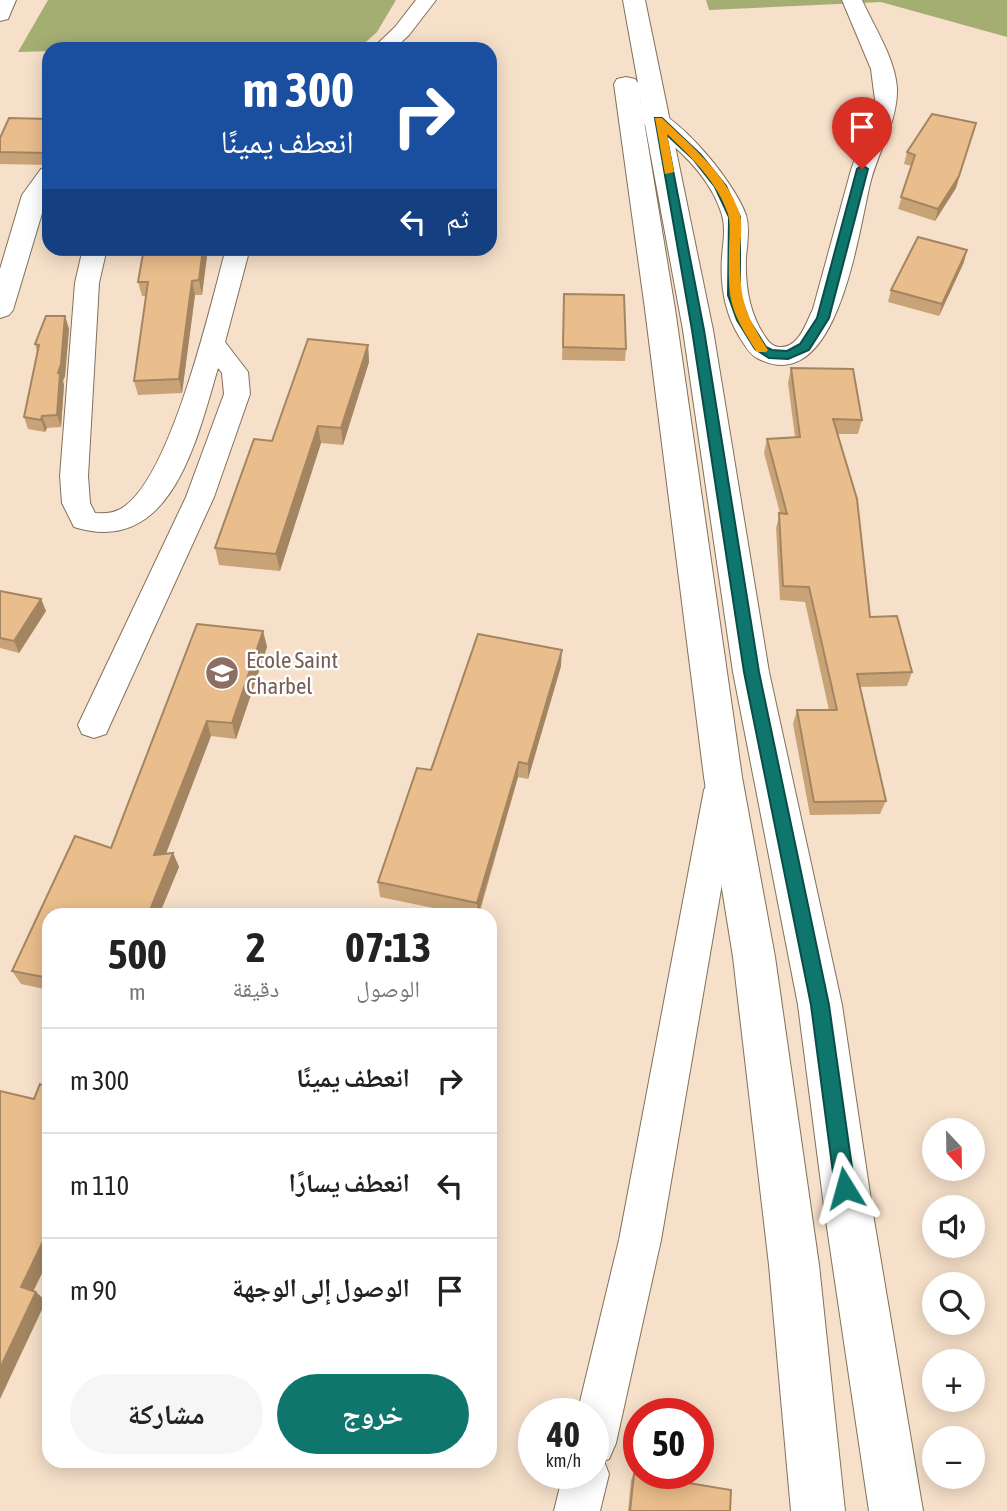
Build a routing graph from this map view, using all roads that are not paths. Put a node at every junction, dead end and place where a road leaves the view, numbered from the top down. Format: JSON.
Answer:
{"nodes":[{"id":1,"x":5,"y":0,"type":"edge"},
{"id":2,"x":426,"y":0,"type":"edge"},
{"id":3,"x":610,"y":0,"type":"edge"},
{"id":4,"x":634,"y":0,"type":"edge"},
{"id":5,"x":852,"y":0,"type":"edge"},
{"id":6,"x":0,"y":14,"type":"edge"},
{"id":7,"x":390,"y":42,"type":"edge"},
{"id":8,"x":645,"y":113,"type":"junction"},
{"id":9,"x":42,"y":184,"type":"edge"},
{"id":10,"x":93,"y":256,"type":"edge"},
{"id":11,"x":236,"y":256,"type":"edge"},
{"id":12,"x":0,"y":310,"type":"edge"},
{"id":13,"x":214,"y":344,"type":"junction"},
{"id":14,"x":94,"y":725,"type":"dead end"},
{"id":15,"x":723,"y":777,"type":"junction"},
{"id":16,"x":603,"y":1398,"type":"edge"},
{"id":17,"x":582,"y":1489,"type":"edge"},
{"id":18,"x":577,"y":1511,"type":"edge"},
{"id":19,"x":818,"y":1511,"type":"edge"},
{"id":20,"x":896,"y":1511,"type":"edge"}],
"edges":[{"from":1,"to":6,"type":"main road"},
{"from":2,"to":7,"type":"street"},
{"from":3,"to":8,"type":"main road"},
{"from":4,"to":8,"type":"main road"},
{"from":5,"to":8,"type":"street"},
{"from":8,"to":15,"type":"main road"},
{"from":8,"to":20,"type":"main road"},
{"from":9,"to":12,"type":"street"},
{"from":10,"to":13,"type":"street"},
{"from":11,"to":13,"type":"street"},
{"from":13,"to":14,"type":"street"},
{"from":15,"to":16,"type":"street"},
{"from":15,"to":19,"type":"main road"},
{"from":17,"to":18,"type":"street"}]}
